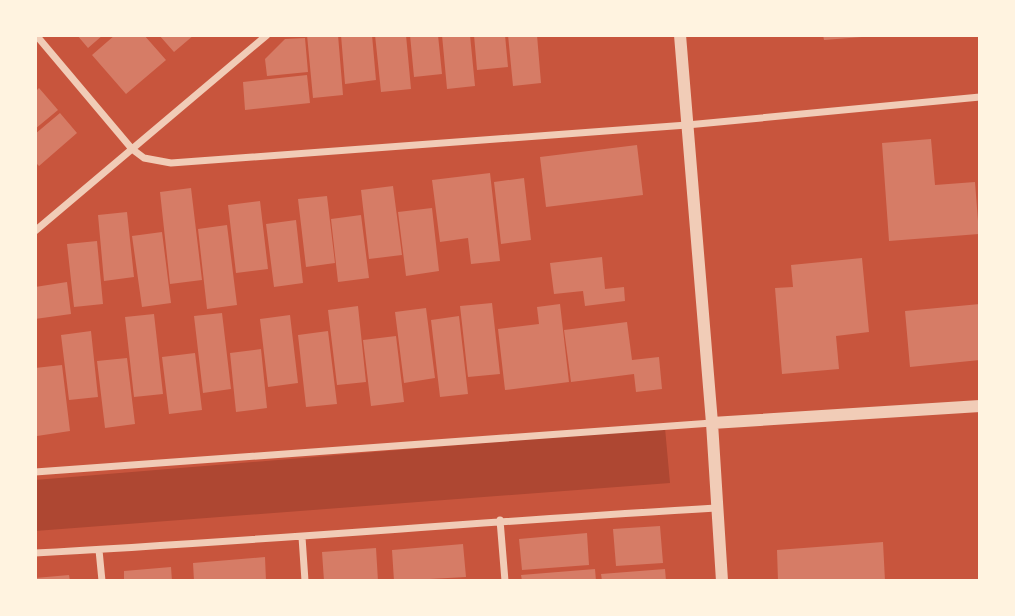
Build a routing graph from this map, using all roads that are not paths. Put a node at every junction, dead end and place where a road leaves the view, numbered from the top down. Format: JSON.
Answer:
{"nodes":[{"id":1,"x":36,"y":35,"type":"edge"},
{"id":2,"x":267,"y":35,"type":"edge"},
{"id":3,"x":680,"y":35,"type":"edge"},
{"id":4,"x":980,"y":97,"type":"edge"},
{"id":5,"x":687,"y":125,"type":"junction"},
{"id":6,"x":132,"y":149,"type":"junction"},
{"id":7,"x":35,"y":231,"type":"edge"},
{"id":8,"x":980,"y":406,"type":"edge"},
{"id":9,"x":712,"y":423,"type":"junction"},
{"id":10,"x":35,"y":472,"type":"edge"},
{"id":11,"x":716,"y":508,"type":"junction"},
{"id":12,"x":500,"y":520,"type":"junction"},
{"id":13,"x":302,"y":537,"type":"junction"},
{"id":14,"x":99,"y":550,"type":"junction"},
{"id":15,"x":35,"y":554,"type":"edge"},
{"id":16,"x":102,"y":581,"type":"edge"},
{"id":17,"x":305,"y":581,"type":"edge"},
{"id":18,"x":505,"y":581,"type":"edge"},
{"id":19,"x":722,"y":581,"type":"edge"}],
"edges":[{"from":1,"to":6,"type":"street"},
{"from":2,"to":6,"type":"street"},
{"from":3,"to":5,"type":"street"},
{"from":4,"to":5,"type":"street"},
{"from":5,"to":6,"type":"street"},
{"from":5,"to":9,"type":"street"},
{"from":6,"to":7,"type":"street"},
{"from":8,"to":9,"type":"street"},
{"from":9,"to":10,"type":"street"},
{"from":9,"to":11,"type":"street"},
{"from":11,"to":12,"type":"street"},
{"from":11,"to":19,"type":"street"},
{"from":12,"to":13,"type":"street"},
{"from":12,"to":18,"type":"street"},
{"from":13,"to":14,"type":"street"},
{"from":13,"to":17,"type":"street"},
{"from":14,"to":15,"type":"street"},
{"from":14,"to":16,"type":"street"}]}
